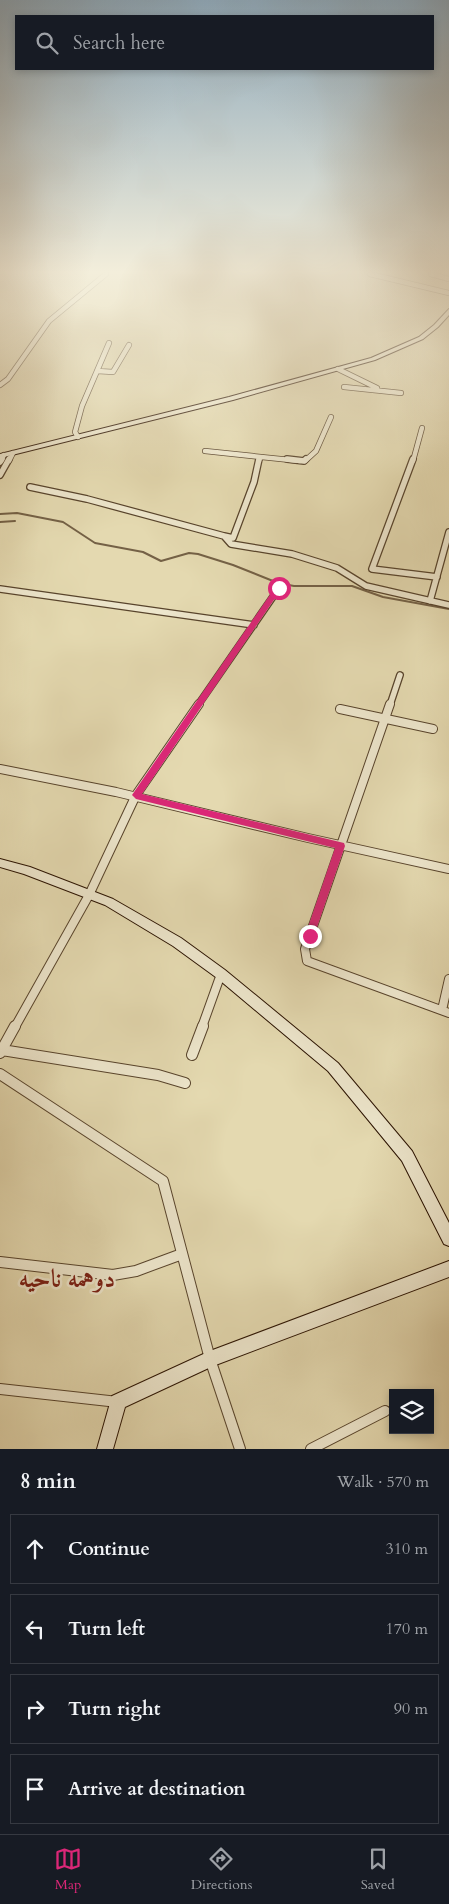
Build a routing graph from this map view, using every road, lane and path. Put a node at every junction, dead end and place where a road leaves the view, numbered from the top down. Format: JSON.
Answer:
{"nodes":[{"id":1,"x":33,"y":342,"type":"edge"},
{"id":2,"x":412,"y":342,"type":"edge"},
{"id":3,"x":109,"y":344,"type":"dead end"},
{"id":4,"x":129,"y":346,"type":"dead end"},
{"id":5,"x":338,"y":369,"type":"junction"},
{"id":6,"x":97,"y":371,"type":"junction"},
{"id":7,"x":0,"y":385,"type":"edge"},
{"id":8,"x":344,"y":387,"type":"dead end"},
{"id":9,"x":382,"y":391,"type":"junction"},
{"id":10,"x":401,"y":393,"type":"dead end"},
{"id":11,"x":331,"y":417,"type":"dead end"},
{"id":12,"x":422,"y":428,"type":"dead end"},
{"id":13,"x":78,"y":437,"type":"junction"},
{"id":14,"x":205,"y":451,"type":"dead end"},
{"id":15,"x":13,"y":453,"type":"junction"},
{"id":16,"x":260,"y":457,"type":"junction"},
{"id":17,"x":1,"y":458,"type":"edge"},
{"id":18,"x":0,"y":474,"type":"edge"},
{"id":19,"x":30,"y":487,"type":"dead end"},
{"id":20,"x":449,"y":532,"type":"edge"},
{"id":21,"x":224,"y":536,"type":"junction"},
{"id":22,"x":437,"y":577,"type":"junction"},
{"id":23,"x":279,"y":588,"type":"dead end"},
{"id":24,"x":0,"y":589,"type":"edge"},
{"id":25,"x":430,"y":601,"type":"junction"},
{"id":26,"x":449,"y":605,"type":"edge"},
{"id":27,"x":254,"y":625,"type":"junction"},
{"id":28,"x":400,"y":675,"type":"dead end"},
{"id":29,"x":340,"y":709,"type":"dead end"},
{"id":30,"x":385,"y":718,"type":"junction"},
{"id":31,"x":433,"y":728,"type":"dead end"},
{"id":32,"x":0,"y":769,"type":"edge"},
{"id":33,"x":136,"y":795,"type":"junction"},
{"id":34,"x":341,"y":846,"type":"junction"},
{"id":35,"x":0,"y":863,"type":"edge"},
{"id":36,"x":449,"y":869,"type":"edge"},
{"id":37,"x":89,"y":895,"type":"junction"},
{"id":38,"x":221,"y":974,"type":"junction"},
{"id":39,"x":449,"y":979,"type":"edge"},
{"id":40,"x":446,"y":1012,"type":"edge"},
{"id":41,"x":1,"y":1052,"type":"edge"},
{"id":42,"x":192,"y":1055,"type":"dead end"},
{"id":43,"x":0,"y":1074,"type":"edge"},
{"id":44,"x":186,"y":1083,"type":"dead end"},
{"id":45,"x":449,"y":1239,"type":"edge"},
{"id":46,"x":182,"y":1254,"type":"junction"},
{"id":47,"x":0,"y":1262,"type":"edge"},
{"id":48,"x":449,"y":1269,"type":"edge"},
{"id":49,"x":210,"y":1359,"type":"junction"},
{"id":50,"x":0,"y":1389,"type":"edge"},
{"id":51,"x":118,"y":1402,"type":"junction"},
{"id":52,"x":385,"y":1411,"type":"dead end"},
{"id":53,"x":105,"y":1449,"type":"edge"},
{"id":54,"x":240,"y":1449,"type":"edge"},
{"id":55,"x":311,"y":1449,"type":"edge"}],
"edges":[{"from":1,"to":7,"type":"street"},
{"from":2,"to":5,"type":"main road"},
{"from":3,"to":6,"type":"street"},
{"from":4,"to":6,"type":"street"},
{"from":5,"to":9,"type":"street"},
{"from":5,"to":13,"type":"main road"},
{"from":6,"to":13,"type":"street"},
{"from":8,"to":9,"type":"street"},
{"from":9,"to":10,"type":"street"},
{"from":11,"to":16,"type":"street"},
{"from":12,"to":22,"type":"street"},
{"from":13,"to":15,"type":"main road"},
{"from":14,"to":16,"type":"street"},
{"from":15,"to":17,"type":"main road"},
{"from":15,"to":18,"type":"street"},
{"from":16,"to":21,"type":"street"},
{"from":19,"to":21,"type":"street"},
{"from":20,"to":22,"type":"street"},
{"from":21,"to":25,"type":"street"},
{"from":22,"to":25,"type":"street"},
{"from":23,"to":27,"type":"street"},
{"from":24,"to":27,"type":"street"},
{"from":25,"to":26,"type":"street"},
{"from":27,"to":33,"type":"street"},
{"from":28,"to":30,"type":"street"},
{"from":29,"to":30,"type":"street"},
{"from":30,"to":31,"type":"street"},
{"from":30,"to":34,"type":"street"},
{"from":32,"to":33,"type":"street"},
{"from":33,"to":34,"type":"street"},
{"from":33,"to":37,"type":"street"},
{"from":34,"to":36,"type":"street"},
{"from":34,"to":40,"type":"street"},
{"from":35,"to":37,"type":"main road"},
{"from":37,"to":38,"type":"main road"},
{"from":37,"to":41,"type":"street"},
{"from":38,"to":42,"type":"street"},
{"from":38,"to":45,"type":"main road"},
{"from":39,"to":40,"type":"street"},
{"from":41,"to":44,"type":"street"},
{"from":43,"to":46,"type":"street"},
{"from":46,"to":47,"type":"street"},
{"from":46,"to":49,"type":"street"},
{"from":48,"to":49,"type":"main road"},
{"from":49,"to":51,"type":"main road"},
{"from":49,"to":54,"type":"street"},
{"from":50,"to":51,"type":"street"},
{"from":51,"to":53,"type":"main road"},
{"from":52,"to":55,"type":"street"}]}
